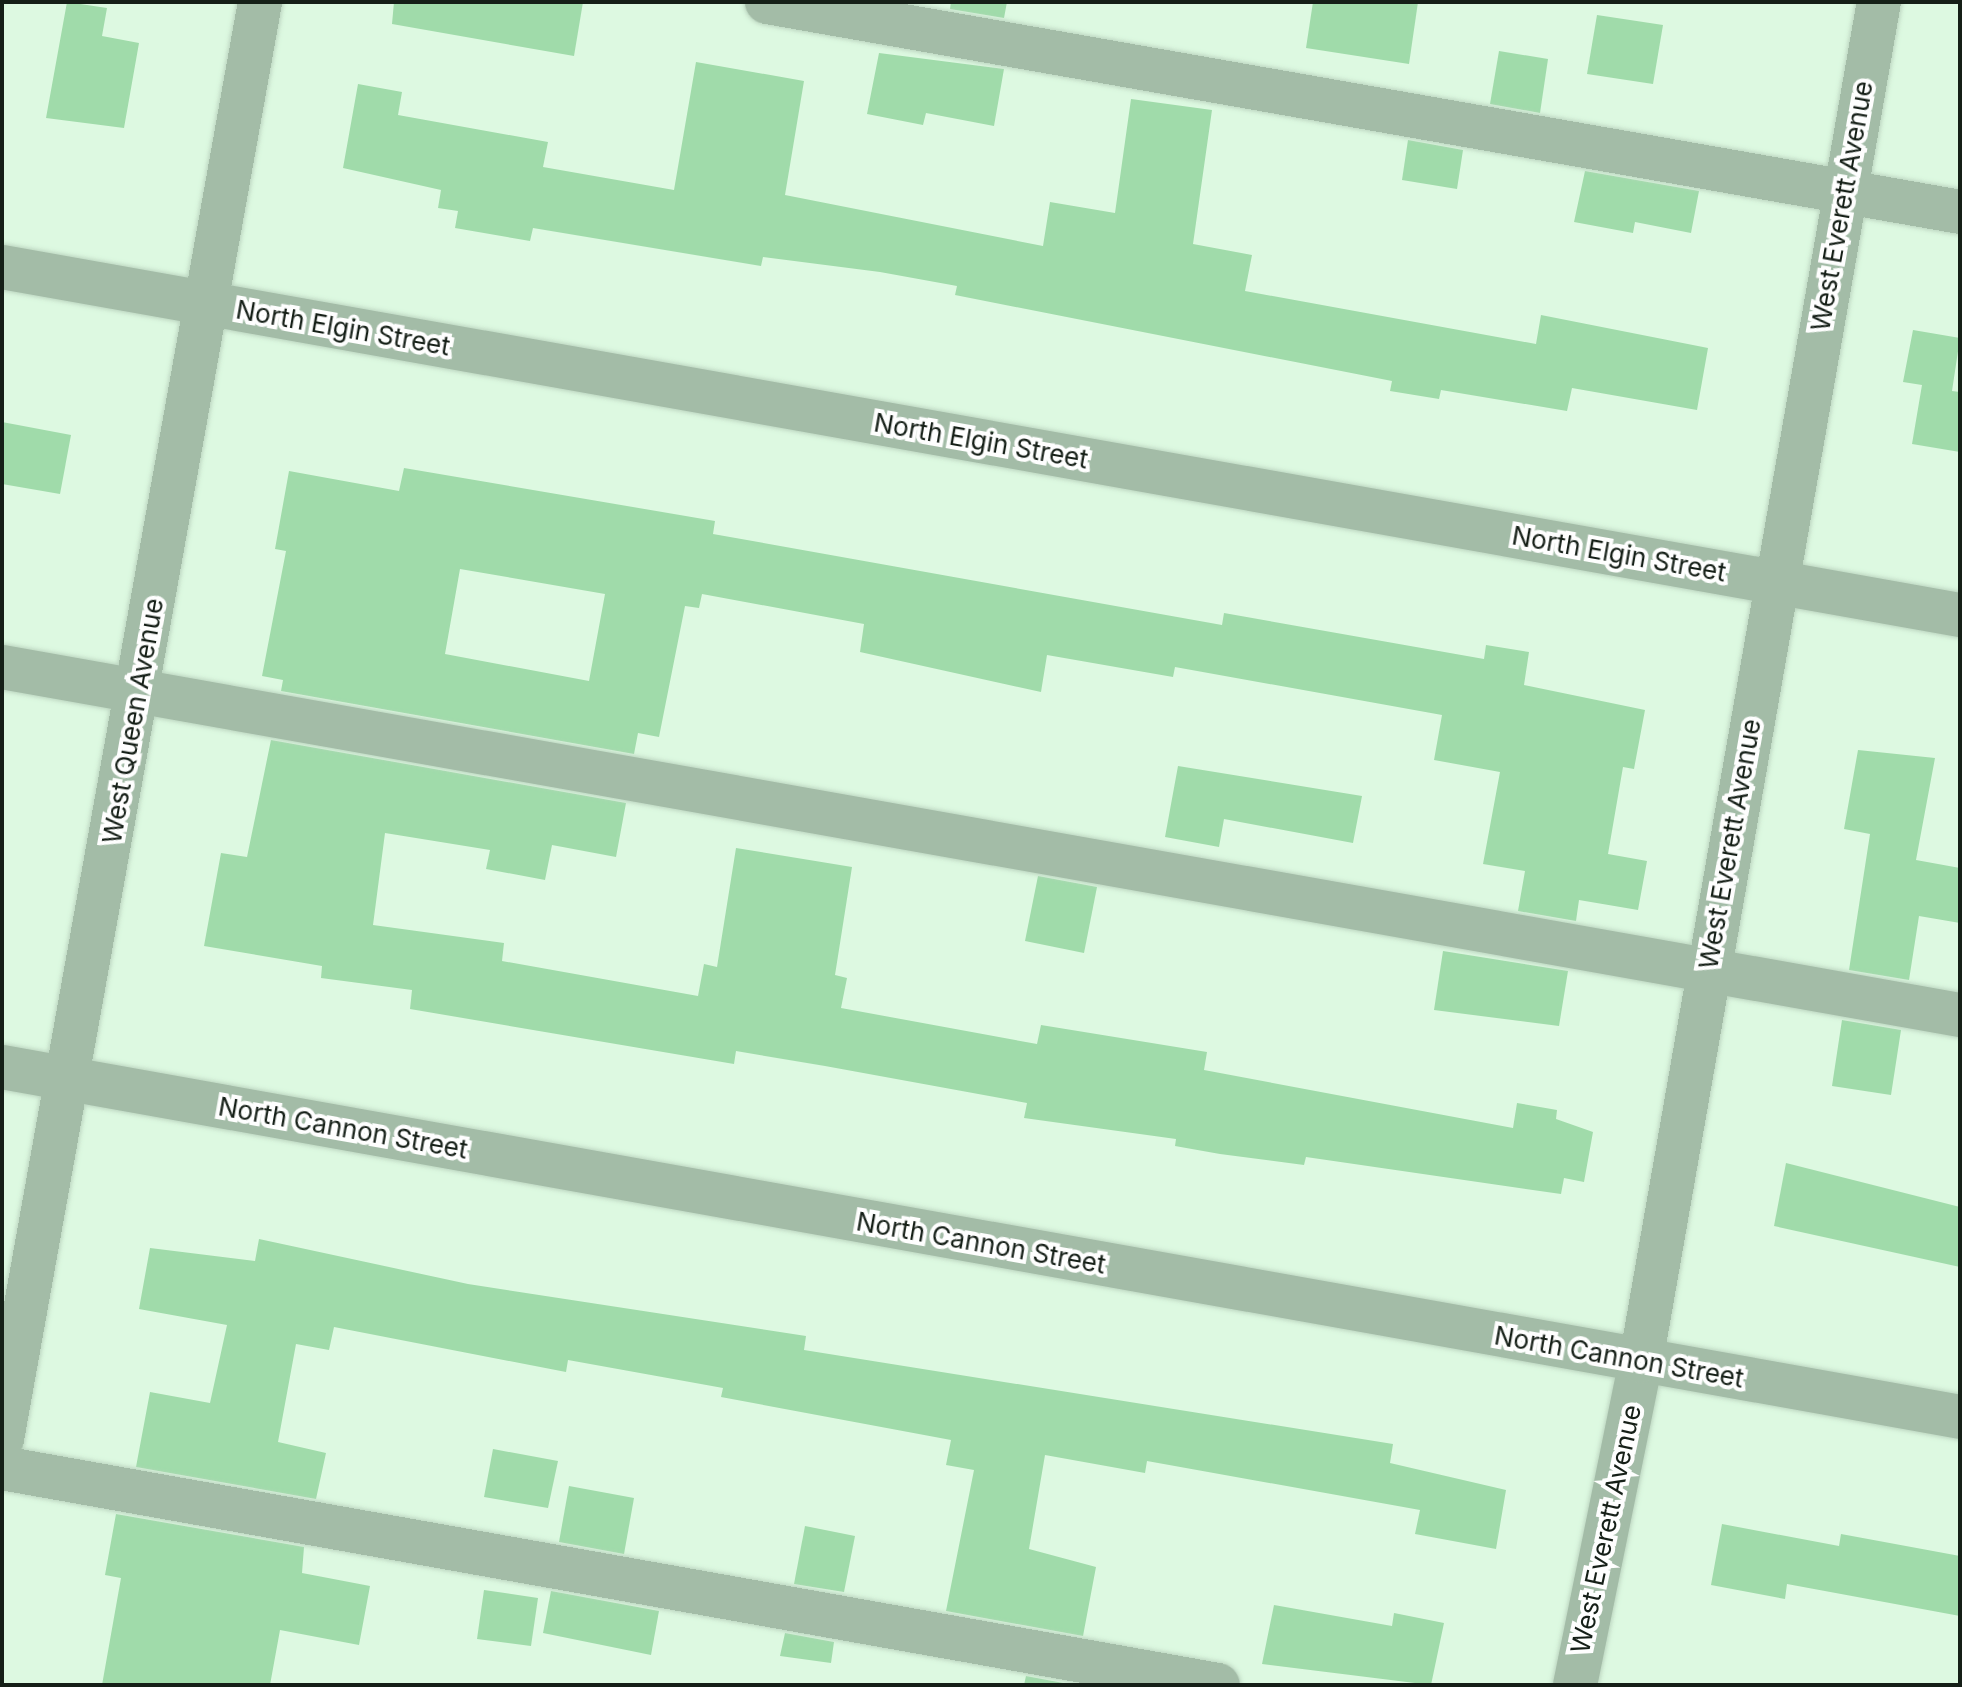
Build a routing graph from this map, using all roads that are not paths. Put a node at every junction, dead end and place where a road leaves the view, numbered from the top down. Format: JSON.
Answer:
{"nodes":[{"id":1,"x":260,"y":2,"type":"edge"},
{"id":2,"x":767,"y":2,"type":"edge"},
{"id":3,"x":1879,"y":2,"type":"edge"},
{"id":4,"x":1844,"y":191,"type":"junction"},
{"id":5,"x":1960,"y":212,"type":"edge"},
{"id":6,"x":2,"y":267,"type":"edge"},
{"id":7,"x":208,"y":304,"type":"junction"},
{"id":8,"x":1775,"y":582,"type":"junction"},
{"id":9,"x":1960,"y":615,"type":"edge"},
{"id":10,"x":2,"y":667,"type":"edge"},
{"id":11,"x":138,"y":691,"type":"junction"},
{"id":12,"x":1708,"y":971,"type":"junction"},
{"id":13,"x":1960,"y":1015,"type":"edge"},
{"id":14,"x":2,"y":1067,"type":"edge"},
{"id":15,"x":72,"y":1080,"type":"junction"},
{"id":16,"x":1641,"y":1361,"type":"junction"},
{"id":17,"x":1960,"y":1417,"type":"edge"},
{"id":18,"x":2,"y":1439,"type":"edge"},
{"id":19,"x":2,"y":1468,"type":"edge"},
{"id":20,"x":1218,"y":1685,"type":"edge"},
{"id":21,"x":1575,"y":1685,"type":"edge"}],
"edges":[{"from":1,"to":7,"type":"street","name":"West Queen Avenue"},
{"from":2,"to":4,"type":"street"},
{"from":3,"to":4,"type":"street","name":"West Everett Avenue"},
{"from":4,"to":5,"type":"street"},
{"from":4,"to":8,"type":"street","name":"West Everett Avenue"},
{"from":6,"to":7,"type":"street","name":"North Elgin Street"},
{"from":7,"to":8,"type":"street","name":"North Elgin Street"},
{"from":7,"to":11,"type":"street","name":"West Queen Avenue"},
{"from":8,"to":9,"type":"street","name":"North Elgin Street"},
{"from":8,"to":12,"type":"street","name":"West Everett Avenue"},
{"from":10,"to":11,"type":"street"},
{"from":11,"to":12,"type":"street"},
{"from":11,"to":15,"type":"street","name":"West Queen Avenue"},
{"from":12,"to":13,"type":"street"},
{"from":12,"to":16,"type":"street","name":"West Everett Avenue"},
{"from":14,"to":15,"type":"street","name":"North Cannon Street"},
{"from":15,"to":16,"type":"street","name":"North Cannon Street"},
{"from":15,"to":18,"type":"street","name":"West Queen Avenue"},
{"from":16,"to":17,"type":"street","name":"North Cannon Street"},
{"from":16,"to":21,"type":"street","name":"West Everett Avenue"},
{"from":19,"to":20,"type":"street"}]}
